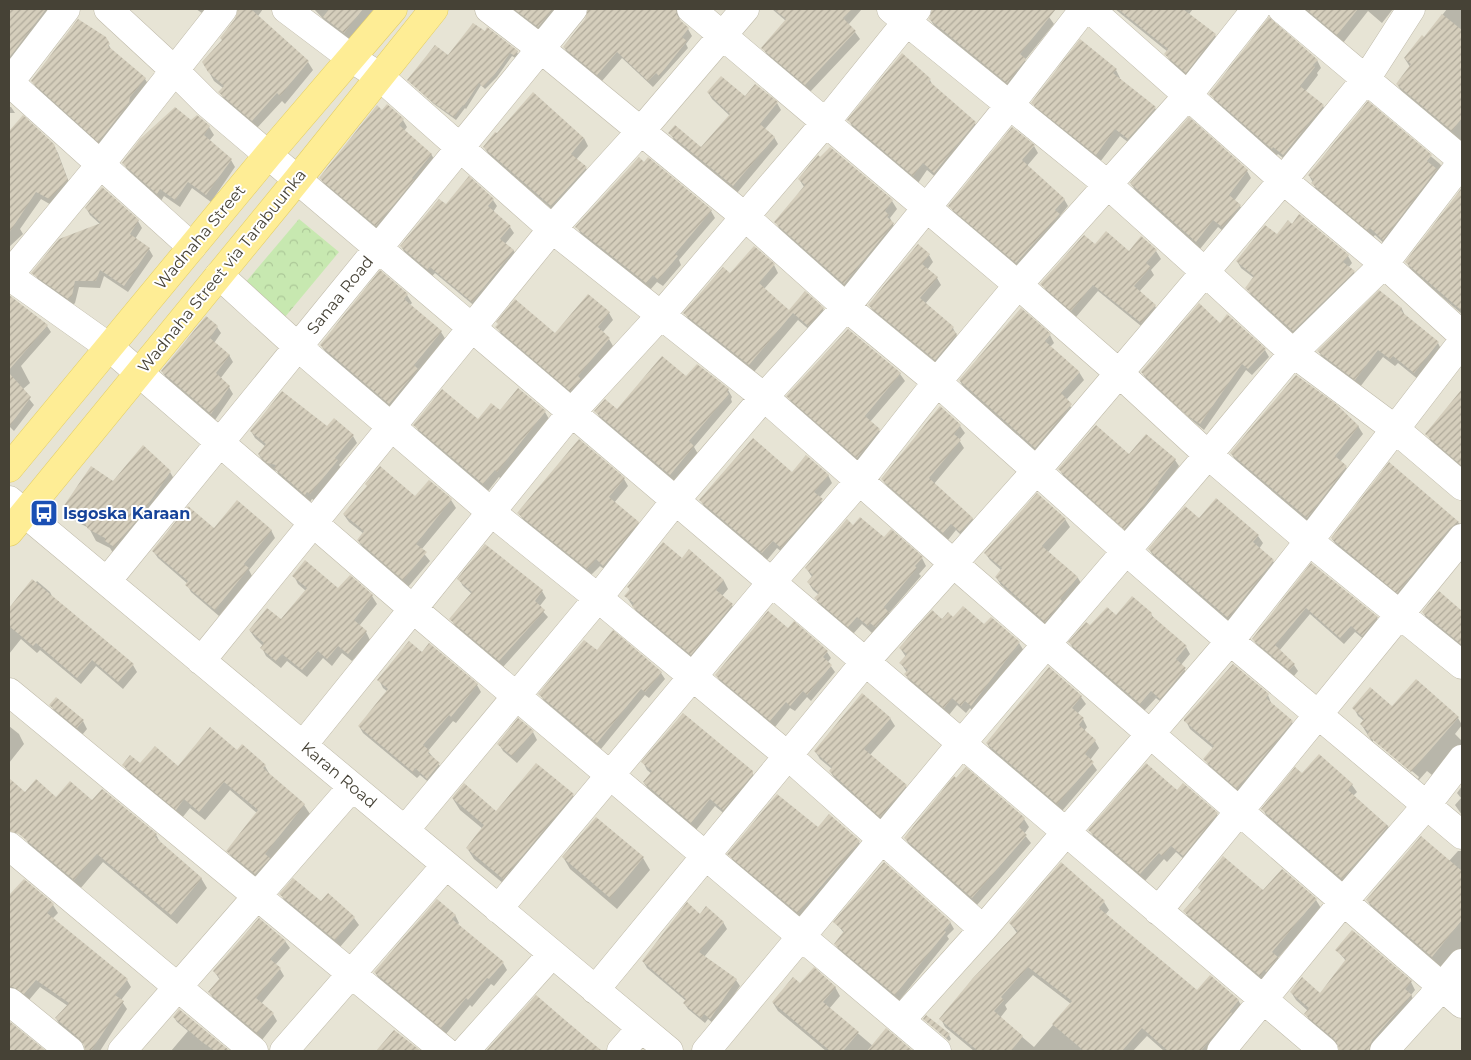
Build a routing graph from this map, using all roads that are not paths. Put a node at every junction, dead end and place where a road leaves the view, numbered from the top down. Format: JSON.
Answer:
{"nodes":[{"id":1,"x":66,"y":9,"type":"edge"},
{"id":2,"x":108,"y":9,"type":"edge"},
{"id":3,"x":223,"y":9,"type":"edge"},
{"id":4,"x":286,"y":9,"type":"edge"},
{"id":5,"x":393,"y":9,"type":"edge"},
{"id":6,"x":434,"y":9,"type":"edge"},
{"id":7,"x":489,"y":9,"type":"edge"},
{"id":8,"x":573,"y":9,"type":"edge"},
{"id":9,"x":691,"y":9,"type":"edge"},
{"id":10,"x":745,"y":9,"type":"edge"},
{"id":11,"x":1084,"y":9,"type":"edge"},
{"id":12,"x":1090,"y":9,"type":"edge"},
{"id":13,"x":1256,"y":9,"type":"edge"},
{"id":14,"x":1282,"y":9,"type":"edge"},
{"id":15,"x":1411,"y":9,"type":"edge"},
{"id":16,"x":905,"y":13,"type":"edge"},
{"id":17,"x":723,"y":35,"type":"junction"},
{"id":18,"x":541,"y":49,"type":"junction"},
{"id":19,"x":351,"y":58,"type":"junction"},
{"id":20,"x":174,"y":70,"type":"junction"},
{"id":21,"x":379,"y":76,"type":"junction"},
{"id":22,"x":1366,"y":79,"type":"junction"},
{"id":23,"x":9,"y":82,"type":"edge"},
{"id":24,"x":1188,"y":95,"type":"junction"},
{"id":25,"x":1009,"y":106,"type":"junction"},
{"id":26,"x":825,"y":123,"type":"junction"},
{"id":27,"x":640,"y":132,"type":"junction"},
{"id":28,"x":459,"y":147,"type":"junction"},
{"id":29,"x":268,"y":155,"type":"junction"},
{"id":30,"x":1462,"y":161,"type":"edge"},
{"id":31,"x":100,"y":165,"type":"junction"},
{"id":32,"x":297,"y":180,"type":"junction"},
{"id":33,"x":1284,"y":180,"type":"junction"},
{"id":34,"x":1106,"y":184,"type":"junction"},
{"id":35,"x":926,"y":208,"type":"junction"},
{"id":36,"x":744,"y":216,"type":"junction"},
{"id":37,"x":552,"y":229,"type":"junction"},
{"id":38,"x":192,"y":247,"type":"junction"},
{"id":39,"x":378,"y":248,"type":"junction"},
{"id":40,"x":1384,"y":264,"type":"junction"},
{"id":41,"x":1205,"y":272,"type":"junction"},
{"id":42,"x":9,"y":275,"type":"edge"},
{"id":43,"x":219,"y":275,"type":"junction"},
{"id":44,"x":1018,"y":285,"type":"junction"},
{"id":45,"x":846,"y":307,"type":"junction"},
{"id":46,"x":661,"y":315,"type":"junction"},
{"id":47,"x":472,"y":328,"type":"junction"},
{"id":48,"x":1462,"y":334,"type":"edge"},
{"id":49,"x":1462,"y":342,"type":"edge"},
{"id":50,"x":109,"y":347,"type":"junction"},
{"id":51,"x":298,"y":347,"type":"junction"},
{"id":52,"x":1293,"y":353,"type":"junction"},
{"id":53,"x":139,"y":372,"type":"junction"},
{"id":54,"x":1120,"y":374,"type":"junction"},
{"id":55,"x":937,"y":382,"type":"junction"},
{"id":56,"x":764,"y":397,"type":"junction"},
{"id":57,"x":571,"y":413,"type":"junction"},
{"id":58,"x":392,"y":427,"type":"junction"},
{"id":59,"x":1395,"y":429,"type":"junction"},
{"id":60,"x":220,"y":441,"type":"junction"},
{"id":61,"x":1208,"y":455,"type":"junction"},
{"id":62,"x":9,"y":468,"type":"edge"},
{"id":63,"x":1036,"y":471,"type":"junction"},
{"id":64,"x":860,"y":480,"type":"junction"},
{"id":65,"x":1462,"y":486,"type":"edge"},
{"id":66,"x":675,"y":501,"type":"junction"},
{"id":67,"x":491,"y":512,"type":"junction"},
{"id":68,"x":14,"y":515,"type":"edge"},
{"id":69,"x":314,"y":522,"type":"junction"},
{"id":70,"x":1462,"y":538,"type":"edge"},
{"id":71,"x":1309,"y":541,"type":"junction"},
{"id":72,"x":1126,"y":551,"type":"junction"},
{"id":73,"x":954,"y":564,"type":"junction"},
{"id":74,"x":107,"y":582,"type":"junction"},
{"id":75,"x":771,"y":583,"type":"junction"},
{"id":76,"x":598,"y":598,"type":"junction"},
{"id":77,"x":413,"y":608,"type":"junction"},
{"id":78,"x":1400,"y":614,"type":"junction"},
{"id":79,"x":1230,"y":641,"type":"junction"},
{"id":80,"x":1046,"y":644,"type":"junction"},
{"id":81,"x":201,"y":660,"type":"junction"},
{"id":82,"x":865,"y":662,"type":"junction"},
{"id":83,"x":1462,"y":665,"type":"edge"},
{"id":84,"x":692,"y":677,"type":"junction"},
{"id":85,"x":9,"y":692,"type":"edge"},
{"id":86,"x":516,"y":696,"type":"junction"},
{"id":87,"x":1318,"y":716,"type":"junction"},
{"id":88,"x":1150,"y":734,"type":"junction"},
{"id":89,"x":961,"y":744,"type":"junction"},
{"id":90,"x":303,"y":745,"type":"junction"},
{"id":91,"x":788,"y":756,"type":"junction"},
{"id":92,"x":1462,"y":759,"type":"edge"},
{"id":93,"x":610,"y":775,"type":"junction"},
{"id":94,"x":352,"y":787,"type":"junction"},
{"id":95,"x":1426,"y":806,"type":"junction"},
{"id":96,"x":1240,"y":811,"type":"junction"},
{"id":97,"x":406,"y":830,"type":"junction"},
{"id":98,"x":1065,"y":832,"type":"junction"},
{"id":99,"x":1462,"y":835,"type":"edge"},
{"id":100,"x":881,"y":840,"type":"junction"},
{"id":101,"x":9,"y":846,"type":"edge"},
{"id":102,"x":706,"y":855,"type":"junction"},
{"id":103,"x":446,"y":865,"type":"junction"},
{"id":104,"x":257,"y":896,"type":"junction"},
{"id":105,"x":1343,"y":902,"type":"junction"},
{"id":106,"x":498,"y":909,"type":"junction"},
{"id":107,"x":1158,"y":912,"type":"junction"},
{"id":108,"x":983,"y":930,"type":"junction"},
{"id":109,"x":802,"y":936,"type":"junction"},
{"id":110,"x":552,"y":954,"type":"junction"},
{"id":111,"x":1462,"y":963,"type":"edge"},
{"id":112,"x":352,"y":974,"type":"junction"},
{"id":113,"x":178,"y":988,"type":"junction"},
{"id":114,"x":595,"y":990,"type":"junction"},
{"id":115,"x":1452,"y":996,"type":"edge"},
{"id":116,"x":1264,"y":1001,"type":"junction"},
{"id":117,"x":10,"y":1002,"type":"dead end"},
{"id":118,"x":901,"y":1020,"type":"junction"},
{"id":119,"x":641,"y":1028,"type":"junction"},
{"id":120,"x":70,"y":1051,"type":"edge"},
{"id":121,"x":122,"y":1051,"type":"edge"},
{"id":122,"x":254,"y":1051,"type":"edge"},
{"id":123,"x":284,"y":1051,"type":"edge"},
{"id":124,"x":445,"y":1051,"type":"edge"},
{"id":125,"x":464,"y":1051,"type":"edge"},
{"id":126,"x":621,"y":1051,"type":"edge"},
{"id":127,"x":669,"y":1051,"type":"edge"},
{"id":128,"x":706,"y":1051,"type":"edge"},
{"id":129,"x":937,"y":1051,"type":"edge"},
{"id":130,"x":1221,"y":1051,"type":"edge"},
{"id":131,"x":1324,"y":1051,"type":"edge"},
{"id":132,"x":1384,"y":1051,"type":"edge"}],
"edges":[{"from":1,"to":23,"type":"street"},
{"from":2,"to":20,"type":"street"},
{"from":3,"to":20,"type":"street"},
{"from":4,"to":19,"type":"street"},
{"from":5,"to":19,"type":"main road","name":"Wadnaha Street"},
{"from":6,"to":21,"type":"main road","name":"Wadnaha Street via Tarabuunka"},
{"from":7,"to":18,"type":"street"},
{"from":8,"to":18,"type":"street","name":"Sanaa Road"},
{"from":9,"to":17,"type":"street"},
{"from":10,"to":17,"type":"street"},
{"from":11,"to":25,"type":"street"},
{"from":12,"to":24,"type":"street"},
{"from":13,"to":24,"type":"street"},
{"from":14,"to":22,"type":"street"},
{"from":15,"to":22,"type":"street"},
{"from":16,"to":25,"type":"street"},
{"from":16,"to":26,"type":"street"},
{"from":17,"to":26,"type":"street"},
{"from":17,"to":27,"type":"street"},
{"from":18,"to":27,"type":"street"},
{"from":18,"to":28,"type":"street","name":"Sanaa Road"},
{"from":19,"to":21,"type":"street"},
{"from":19,"to":29,"type":"main road","name":"Wadnaha Street"},
{"from":20,"to":29,"type":"street"},
{"from":20,"to":31,"type":"street"},
{"from":21,"to":28,"type":"street"},
{"from":21,"to":32,"type":"main road","name":"Wadnaha Street via Tarabuunka"},
{"from":22,"to":30,"type":"street"},
{"from":22,"to":33,"type":"street"},
{"from":23,"to":31,"type":"street"},
{"from":24,"to":33,"type":"street"},
{"from":24,"to":34,"type":"street"},
{"from":25,"to":34,"type":"street"},
{"from":25,"to":35,"type":"street"},
{"from":26,"to":35,"type":"street"},
{"from":26,"to":36,"type":"street"},
{"from":27,"to":36,"type":"street"},
{"from":27,"to":37,"type":"street"},
{"from":28,"to":37,"type":"street"},
{"from":28,"to":39,"type":"street","name":"Sanaa Road"},
{"from":29,"to":32,"type":"street"},
{"from":29,"to":38,"type":"main road","name":"Wadnaha Street"},
{"from":30,"to":40,"type":"street"},
{"from":31,"to":38,"type":"street"},
{"from":31,"to":42,"type":"street"},
{"from":32,"to":39,"type":"street"},
{"from":32,"to":43,"type":"main road","name":"Wadnaha Street via Tarabuunka"},
{"from":33,"to":40,"type":"street"},
{"from":33,"to":41,"type":"street"},
{"from":34,"to":41,"type":"street"},
{"from":34,"to":44,"type":"street"},
{"from":35,"to":44,"type":"street"},
{"from":35,"to":45,"type":"street"},
{"from":36,"to":45,"type":"street"},
{"from":36,"to":46,"type":"street"},
{"from":37,"to":46,"type":"street"},
{"from":37,"to":47,"type":"street"},
{"from":38,"to":50,"type":"main road","name":"Wadnaha Street"},
{"from":39,"to":47,"type":"street"},
{"from":39,"to":51,"type":"street","name":"Sanaa Road"},
{"from":40,"to":48,"type":"street"},
{"from":40,"to":52,"type":"street"},
{"from":41,"to":52,"type":"street"},
{"from":41,"to":54,"type":"street"},
{"from":42,"to":50,"type":"street"},
{"from":43,"to":51,"type":"street"},
{"from":43,"to":53,"type":"main road","name":"Wadnaha Street via Tarabuunka"},
{"from":44,"to":54,"type":"street"},
{"from":44,"to":55,"type":"street"},
{"from":45,"to":55,"type":"street"},
{"from":45,"to":56,"type":"street"},
{"from":46,"to":56,"type":"street"},
{"from":46,"to":57,"type":"street"},
{"from":47,"to":57,"type":"street"},
{"from":47,"to":58,"type":"street"},
{"from":49,"to":59,"type":"street"},
{"from":50,"to":53,"type":"street"},
{"from":50,"to":62,"type":"main road","name":"Wadnaha Street"},
{"from":51,"to":58,"type":"street"},
{"from":51,"to":60,"type":"street","name":"Sanaa Road"},
{"from":52,"to":59,"type":"street"},
{"from":52,"to":61,"type":"street"},
{"from":53,"to":60,"type":"street"},
{"from":53,"to":68,"type":"main road","name":"Wadnaha Street via Tarabuunka"},
{"from":54,"to":61,"type":"street"},
{"from":54,"to":63,"type":"street"},
{"from":55,"to":63,"type":"street"},
{"from":55,"to":64,"type":"street"},
{"from":56,"to":64,"type":"street"},
{"from":56,"to":66,"type":"street"},
{"from":57,"to":66,"type":"street"},
{"from":57,"to":67,"type":"street"},
{"from":58,"to":67,"type":"street"},
{"from":58,"to":69,"type":"street"},
{"from":59,"to":65,"type":"street"},
{"from":59,"to":71,"type":"street"},
{"from":60,"to":69,"type":"street"},
{"from":60,"to":74,"type":"street","name":"Sanaa Road"},
{"from":61,"to":71,"type":"street"},
{"from":61,"to":72,"type":"street"},
{"from":63,"to":72,"type":"street"},
{"from":63,"to":73,"type":"street"},
{"from":64,"to":73,"type":"street"},
{"from":64,"to":75,"type":"street"},
{"from":66,"to":75,"type":"street"},
{"from":66,"to":76,"type":"street"},
{"from":67,"to":76,"type":"street"},
{"from":67,"to":77,"type":"street"},
{"from":68,"to":74,"type":"street","name":"Karan Road"},
{"from":69,"to":77,"type":"street"},
{"from":69,"to":81,"type":"street"},
{"from":70,"to":78,"type":"street"},
{"from":71,"to":78,"type":"street"},
{"from":71,"to":79,"type":"street"},
{"from":72,"to":79,"type":"street"},
{"from":72,"to":80,"type":"street"},
{"from":73,"to":80,"type":"street"},
{"from":73,"to":82,"type":"street"},
{"from":74,"to":81,"type":"street","name":"Karan Road"},
{"from":75,"to":82,"type":"street"},
{"from":75,"to":84,"type":"street"},
{"from":76,"to":84,"type":"street"},
{"from":76,"to":86,"type":"street"},
{"from":77,"to":86,"type":"street"},
{"from":77,"to":90,"type":"street"},
{"from":78,"to":83,"type":"street"},
{"from":78,"to":87,"type":"street"},
{"from":79,"to":87,"type":"street"},
{"from":79,"to":88,"type":"street"},
{"from":80,"to":88,"type":"street"},
{"from":80,"to":89,"type":"street"},
{"from":81,"to":90,"type":"street","name":"Karan Road"},
{"from":82,"to":89,"type":"street"},
{"from":82,"to":91,"type":"street"},
{"from":84,"to":91,"type":"street"},
{"from":84,"to":93,"type":"street"},
{"from":85,"to":104,"type":"street"},
{"from":86,"to":93,"type":"street"},
{"from":86,"to":97,"type":"street"},
{"from":87,"to":95,"type":"street"},
{"from":87,"to":96,"type":"street"},
{"from":88,"to":96,"type":"street"},
{"from":88,"to":98,"type":"street"},
{"from":89,"to":98,"type":"street"},
{"from":89,"to":100,"type":"street"},
{"from":90,"to":94,"type":"street","name":"Karan Road"},
{"from":91,"to":100,"type":"street"},
{"from":91,"to":102,"type":"street"},
{"from":92,"to":95,"type":"street"},
{"from":93,"to":102,"type":"street"},
{"from":93,"to":106,"type":"street"},
{"from":94,"to":97,"type":"street","name":"Karan Road"},
{"from":94,"to":104,"type":"street"},
{"from":95,"to":99,"type":"street"},
{"from":95,"to":105,"type":"street"},
{"from":96,"to":105,"type":"street"},
{"from":96,"to":107,"type":"street"},
{"from":97,"to":103,"type":"street","name":"Karan Road"},
{"from":98,"to":107,"type":"street"},
{"from":98,"to":108,"type":"street"},
{"from":100,"to":108,"type":"street"},
{"from":100,"to":109,"type":"street"},
{"from":101,"to":113,"type":"street"},
{"from":102,"to":109,"type":"street"},
{"from":102,"to":114,"type":"street"},
{"from":103,"to":106,"type":"street","name":"Karan Road"},
{"from":103,"to":112,"type":"street"},
{"from":104,"to":112,"type":"street"},
{"from":104,"to":113,"type":"street"},
{"from":105,"to":115,"type":"street"},
{"from":105,"to":116,"type":"street"},
{"from":106,"to":110,"type":"street","name":"Karan Road"},
{"from":107,"to":116,"type":"street"},
{"from":108,"to":118,"type":"street"},
{"from":109,"to":118,"type":"street"},
{"from":109,"to":128,"type":"street"},
{"from":110,"to":114,"type":"street","name":"Karan Road"},
{"from":110,"to":125,"type":"street"},
{"from":111,"to":115,"type":"street"},
{"from":112,"to":123,"type":"street"},
{"from":112,"to":124,"type":"street"},
{"from":113,"to":121,"type":"street"},
{"from":113,"to":122,"type":"street"},
{"from":114,"to":119,"type":"street","name":"Karan Road"},
{"from":115,"to":132,"type":"street"},
{"from":116,"to":130,"type":"street"},
{"from":116,"to":131,"type":"street"},
{"from":117,"to":120,"type":"street"},
{"from":118,"to":129,"type":"street"},
{"from":119,"to":126,"type":"street"},
{"from":119,"to":127,"type":"street","name":"Karan Road"}]}
